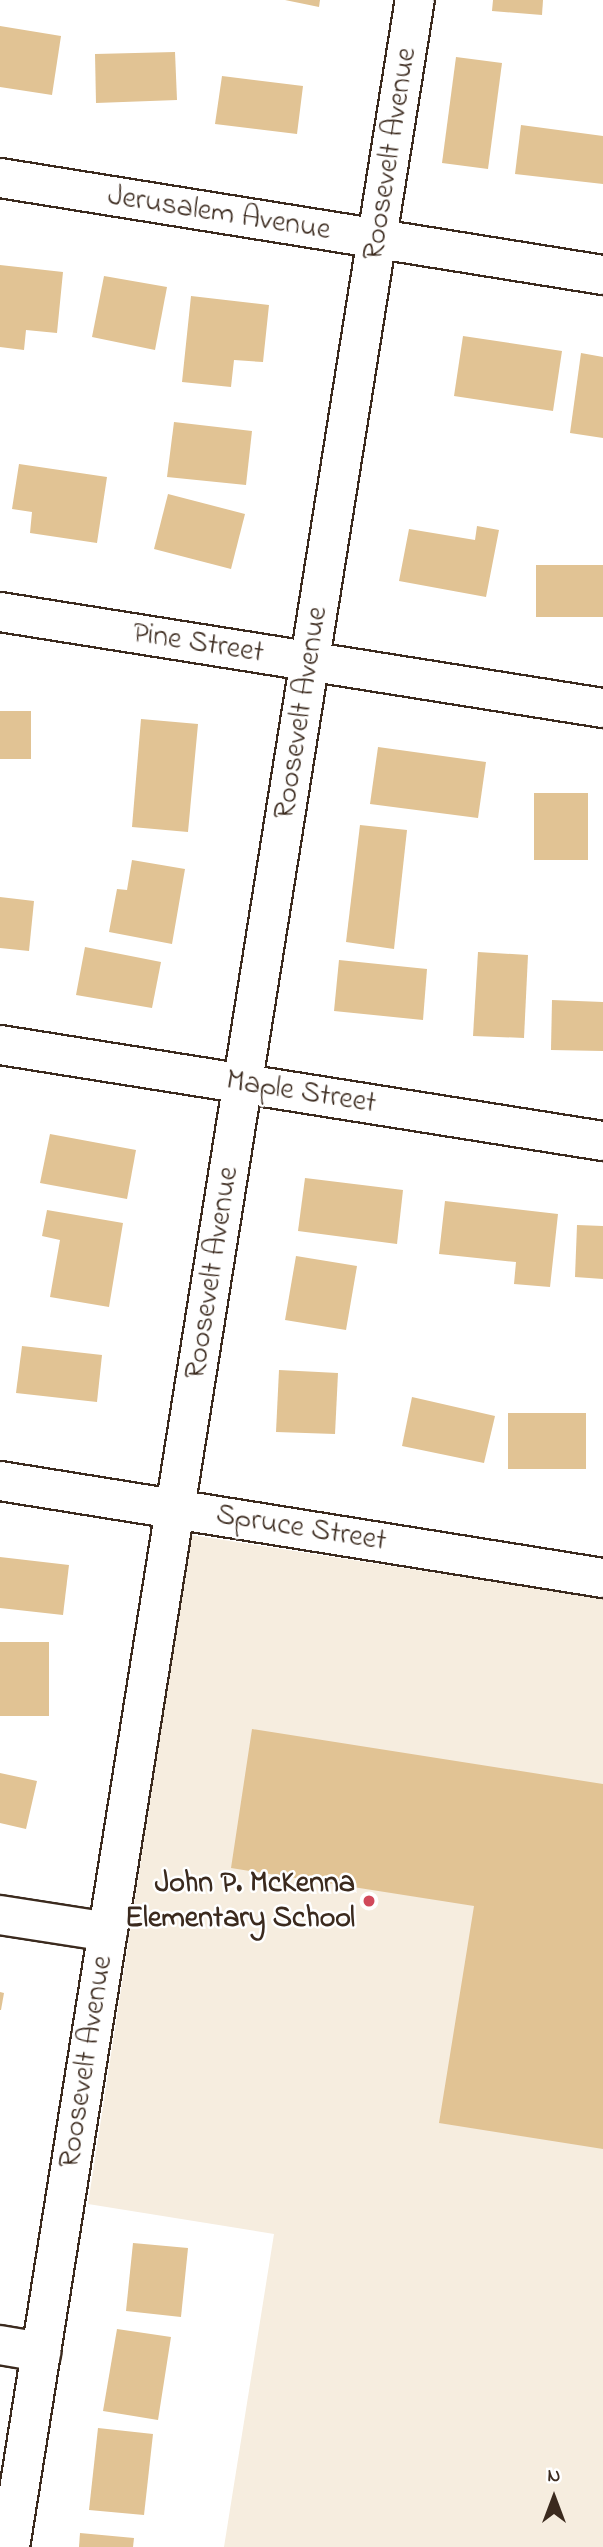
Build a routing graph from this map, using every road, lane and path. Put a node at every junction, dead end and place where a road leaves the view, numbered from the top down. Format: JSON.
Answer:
{"nodes":[{"id":1,"x":415,"y":0,"type":"edge"},
{"id":2,"x":0,"y":178,"type":"edge"},
{"id":3,"x":377,"y":239,"type":"junction"},
{"id":4,"x":603,"y":275,"type":"edge"},
{"id":5,"x":0,"y":612,"type":"edge"},
{"id":6,"x":310,"y":662,"type":"junction"},
{"id":7,"x":603,"y":708,"type":"edge"},
{"id":8,"x":0,"y":1045,"type":"edge"},
{"id":9,"x":243,"y":1084,"type":"junction"},
{"id":10,"x":603,"y":1141,"type":"edge"},
{"id":11,"x":0,"y":1481,"type":"edge"},
{"id":12,"x":175,"y":1509,"type":"junction"},
{"id":13,"x":603,"y":1578,"type":"edge"},
{"id":14,"x":0,"y":1914,"type":"edge"},
{"id":15,"x":108,"y":1932,"type":"junction"},
{"id":16,"x":0,"y":2345,"type":"edge"},
{"id":17,"x":41,"y":2352,"type":"junction"},
{"id":18,"x":10,"y":2547,"type":"edge"}],
"edges":[{"from":1,"to":3,"type":"street","name":"Roosevelt Avenue"},
{"from":2,"to":3,"type":"street","name":"Jerusalem Avenue"},
{"from":3,"to":4,"type":"street","name":"Jerusalem Avenue"},
{"from":3,"to":6,"type":"street","name":"Roosevelt Avenue"},
{"from":5,"to":6,"type":"street","name":"Pine Street"},
{"from":6,"to":7,"type":"street","name":"Pine Street"},
{"from":6,"to":9,"type":"street","name":"Roosevelt Avenue"},
{"from":8,"to":9,"type":"street","name":"Maple Street"},
{"from":9,"to":10,"type":"street","name":"Maple Street"},
{"from":9,"to":12,"type":"street","name":"Roosevelt Avenue"},
{"from":11,"to":12,"type":"street","name":"Spruce Street"},
{"from":12,"to":13,"type":"street","name":"Spruce Street"},
{"from":12,"to":15,"type":"street","name":"Roosevelt Avenue"},
{"from":14,"to":15,"type":"street"},
{"from":15,"to":17,"type":"street","name":"Roosevelt Avenue"},
{"from":16,"to":17,"type":"street"},
{"from":17,"to":18,"type":"street","name":"Roosevelt Avenue"}]}
